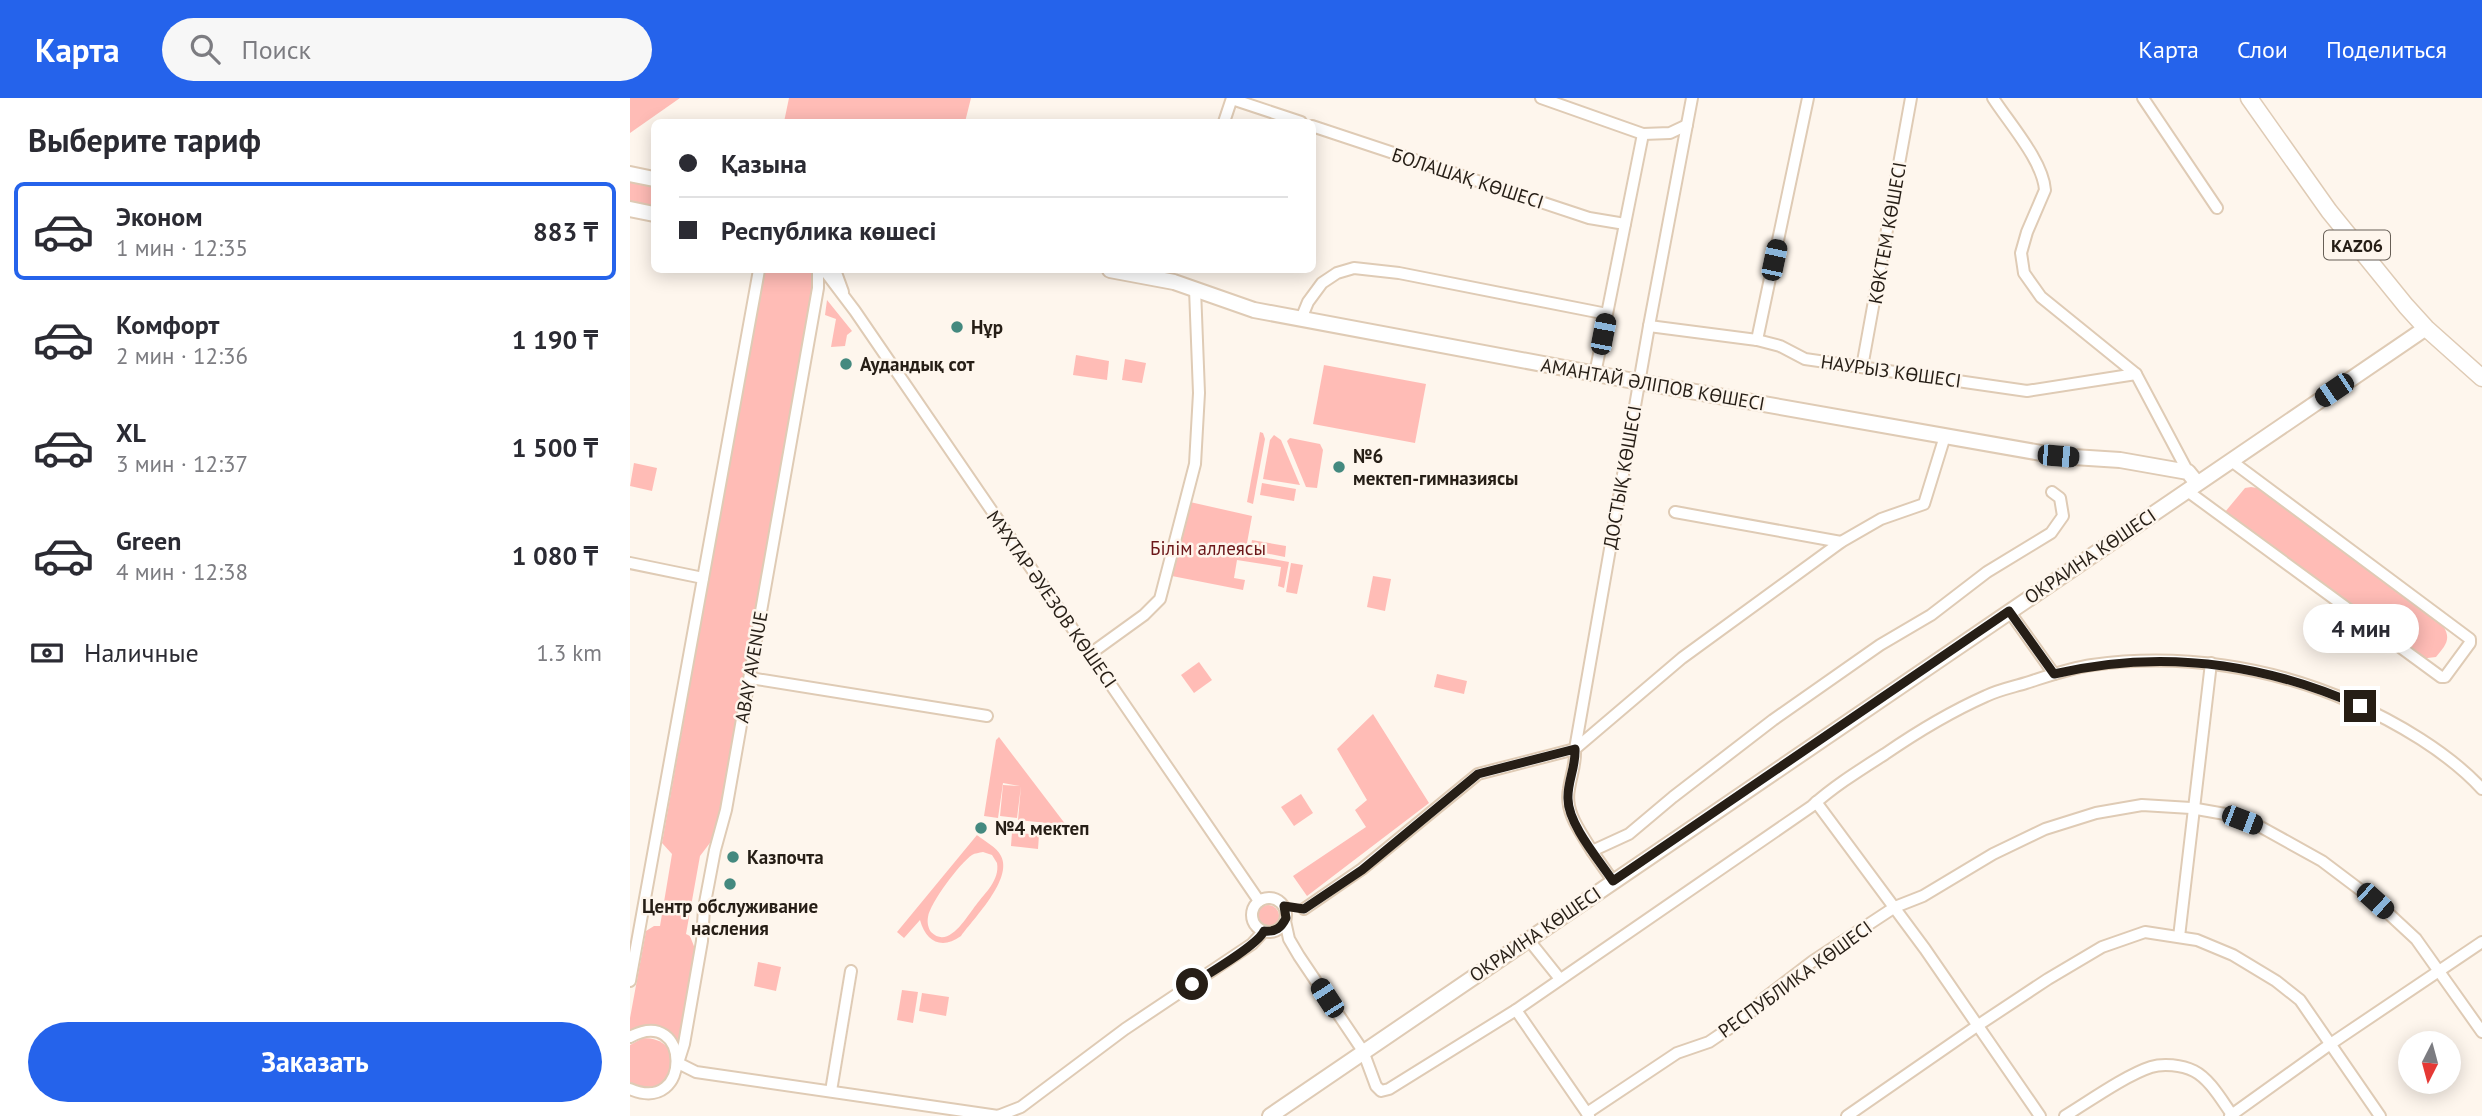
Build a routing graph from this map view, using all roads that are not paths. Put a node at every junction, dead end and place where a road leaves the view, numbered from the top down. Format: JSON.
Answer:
{"nodes":[{"id":1,"x":1541,"y":98,"type":"edge"},
{"id":2,"x":1692,"y":98,"type":"edge"},
{"id":3,"x":1808,"y":98,"type":"edge"},
{"id":4,"x":1911,"y":98,"type":"edge"},
{"id":5,"x":1993,"y":98,"type":"edge"},
{"id":6,"x":2143,"y":98,"type":"edge"},
{"id":7,"x":2249,"y":98,"type":"edge"},
{"id":8,"x":1232,"y":99,"type":"edge"},
{"id":9,"x":1225,"y":119,"type":"edge"},
{"id":10,"x":1292,"y":119,"type":"edge"},
{"id":11,"x":1687,"y":125,"type":"junction"},
{"id":12,"x":1316,"y":127,"type":"edge"},
{"id":13,"x":1643,"y":134,"type":"junction"},
{"id":14,"x":630,"y":174,"type":"edge"},
{"id":15,"x":651,"y":178,"type":"edge"},
{"id":16,"x":2217,"y":208,"type":"dead end"},
{"id":17,"x":630,"y":209,"type":"edge"},
{"id":18,"x":651,"y":213,"type":"edge"},
{"id":19,"x":1625,"y":225,"type":"junction"},
{"id":20,"x":758,"y":273,"type":"edge"},
{"id":21,"x":818,"y":273,"type":"edge"},
{"id":22,"x":826,"y":273,"type":"edge"},
{"id":23,"x":836,"y":273,"type":"edge"},
{"id":24,"x":1143,"y":273,"type":"edge"},
{"id":25,"x":1176,"y":276,"type":"edge"},
{"id":26,"x":835,"y":287,"type":"junction"},
{"id":27,"x":818,"y":288,"type":"junction"},
{"id":28,"x":1195,"y":289,"type":"junction"},
{"id":29,"x":845,"y":298,"type":"junction"},
{"id":30,"x":1607,"y":314,"type":"junction"},
{"id":31,"x":1301,"y":319,"type":"junction"},
{"id":32,"x":1649,"y":326,"type":"junction"},
{"id":33,"x":2426,"y":328,"type":"junction"},
{"id":34,"x":1757,"y":340,"type":"junction"},
{"id":35,"x":1862,"y":367,"type":"junction"},
{"id":36,"x":1595,"y":374,"type":"junction"},
{"id":37,"x":2136,"y":374,"type":"junction"},
{"id":38,"x":2482,"y":378,"type":"edge"},
{"id":39,"x":1639,"y":382,"type":"junction"},
{"id":40,"x":1945,"y":436,"type":"junction"},
{"id":41,"x":2231,"y":460,"type":"junction"},
{"id":42,"x":2191,"y":481,"type":"junction"},
{"id":43,"x":2053,"y":492,"type":"dead end"},
{"id":44,"x":1675,"y":512,"type":"dead end"},
{"id":45,"x":1841,"y":542,"type":"junction"},
{"id":46,"x":630,"y":563,"type":"edge"},
{"id":47,"x":702,"y":578,"type":"junction"},
{"id":48,"x":2009,"y":611,"type":"junction"},
{"id":49,"x":1090,"y":654,"type":"junction"},
{"id":50,"x":2211,"y":663,"type":"junction"},
{"id":51,"x":2054,"y":674,"type":"junction"},
{"id":52,"x":750,"y":678,"type":"junction"},
{"id":53,"x":987,"y":716,"type":"dead end"},
{"id":54,"x":1575,"y":749,"type":"junction"},
{"id":55,"x":2482,"y":789,"type":"edge"},
{"id":56,"x":1816,"y":802,"type":"junction"},
{"id":57,"x":2196,"y":809,"type":"junction"},
{"id":58,"x":1592,"y":851,"type":"junction"},
{"id":59,"x":1613,"y":881,"type":"junction"},
{"id":60,"x":1259,"y":901,"type":"junction"},
{"id":61,"x":1284,"y":906,"type":"junction"},
{"id":62,"x":1895,"y":907,"type":"junction"},
{"id":63,"x":1304,"y":909,"type":"junction"},
{"id":64,"x":1282,"y":923,"type":"junction"},
{"id":65,"x":1264,"y":931,"type":"junction"},
{"id":66,"x":2179,"y":937,"type":"junction"},
{"id":67,"x":1528,"y":939,"type":"junction"},
{"id":68,"x":2482,"y":942,"type":"edge"},
{"id":69,"x":851,"y":971,"type":"dead end"},
{"id":70,"x":2439,"y":971,"type":"junction"},
{"id":71,"x":1560,"y":979,"type":"junction"},
{"id":72,"x":630,"y":981,"type":"edge"},
{"id":73,"x":1516,"y":1010,"type":"junction"},
{"id":74,"x":1977,"y":1026,"type":"junction"},
{"id":75,"x":2482,"y":1032,"type":"edge"},
{"id":76,"x":630,"y":1037,"type":"edge"},
{"id":77,"x":2329,"y":1045,"type":"junction"},
{"id":78,"x":1363,"y":1051,"type":"junction"},
{"id":79,"x":678,"y":1063,"type":"junction"},
{"id":80,"x":696,"y":1072,"type":"junction"},
{"id":81,"x":674,"y":1078,"type":"junction"},
{"id":82,"x":630,"y":1089,"type":"edge"},
{"id":83,"x":831,"y":1091,"type":"junction"},
{"id":84,"x":1588,"y":1114,"type":"edge"},
{"id":85,"x":1269,"y":1116,"type":"edge"},
{"id":86,"x":1847,"y":1116,"type":"edge"},
{"id":87,"x":2040,"y":1116,"type":"edge"},
{"id":88,"x":2065,"y":1116,"type":"edge"},
{"id":89,"x":2232,"y":1116,"type":"edge"},
{"id":90,"x":2380,"y":1116,"type":"edge"}],
"edges":[{"from":1,"to":13,"type":"street"},
{"from":2,"to":11,"type":"street","name":"ДОСТЫҚ КӨШЕСІ"},
{"from":3,"to":34,"type":"street"},
{"from":4,"to":35,"type":"street","name":"КӨКТЕМ КӨШЕСІ"},
{"from":5,"to":37,"type":"street"},
{"from":6,"to":16,"type":"street"},
{"from":7,"to":33,"type":"highway","number":"KАZ06"},
{"from":8,"to":9,"type":"street"},
{"from":8,"to":10,"type":"street"},
{"from":11,"to":13,"type":"street"},
{"from":11,"to":32,"type":"street","name":"ДОСТЫҚ КӨШЕСІ"},
{"from":12,"to":19,"type":"street","name":"БОЛАШАҚ КӨШЕСІ"},
{"from":13,"to":19,"type":"street"},
{"from":14,"to":15,"type":"main road"},
{"from":17,"to":18,"type":"main road"},
{"from":19,"to":30,"type":"street"},
{"from":20,"to":47,"type":"street"},
{"from":21,"to":27,"type":"street","name":"ABAY AVENUE"},
{"from":22,"to":26,"type":"street","name":"МҰХТАР ӘУЕЗОВ КӨШЕСІ"},
{"from":23,"to":29,"type":"street","name":"МҰХТАР ӘУЕЗОВ КӨШЕСІ"},
{"from":24,"to":25,"type":"main road","name":"АМАНТАЙ ӘЛІПОВ КӨШЕСІ"},
{"from":25,"to":28,"type":"main road","name":"АМАНТАЙ ӘЛІПОВ КӨШЕСІ"},
{"from":26,"to":27,"type":"street"},
{"from":26,"to":29,"type":"street","name":"МҰХТАР ӘУЕЗОВ КӨШЕСІ"},
{"from":27,"to":52,"type":"street","name":"ABAY AVENUE"},
{"from":28,"to":31,"type":"main road","name":"АМАНТАЙ ӘЛІПОВ КӨШЕСІ"},
{"from":28,"to":49,"type":"street"},
{"from":29,"to":49,"type":"street","name":"МҰХТАР ӘУЕЗОВ КӨШЕСІ"},
{"from":30,"to":31,"type":"street"},
{"from":30,"to":36,"type":"street"},
{"from":31,"to":36,"type":"main road","name":"АМАНТАЙ ӘЛІПОВ КӨШЕСІ"},
{"from":32,"to":34,"type":"street","name":"НАУРЫЗ КӨШЕСІ"},
{"from":32,"to":39,"type":"street","name":"ДОСТЫҚ КӨШЕСІ"},
{"from":33,"to":38,"type":"highway","number":"KАZ06"},
{"from":33,"to":41,"type":"main road","name":"ОКРАИНА КӨШЕСІ"},
{"from":34,"to":35,"type":"street","name":"НАУРЫЗ КӨШЕСІ"},
{"from":35,"to":37,"type":"street","name":"НАУРЫЗ КӨШЕСІ"},
{"from":36,"to":39,"type":"main road","name":"АМАНТАЙ ӘЛІПОВ КӨШЕСІ"},
{"from":37,"to":42,"type":"street"},
{"from":39,"to":40,"type":"main road","name":"АМАНТАЙ ӘЛІПОВ КӨШЕСІ"},
{"from":39,"to":54,"type":"street","name":"ДОСТЫҚ КӨШЕСІ"},
{"from":40,"to":42,"type":"main road","name":"АМАНТАЙ ӘЛІПОВ КӨШЕСІ"},
{"from":40,"to":45,"type":"street"},
{"from":41,"to":42,"type":"main road","name":"ОКРАИНА КӨШЕСІ"},
{"from":41,"to":42,"type":"street"},
{"from":42,"to":48,"type":"main road","name":"ОКРАИНА КӨШЕСІ"},
{"from":43,"to":58,"type":"street"},
{"from":44,"to":45,"type":"street"},
{"from":45,"to":54,"type":"street"},
{"from":46,"to":47,"type":"street"},
{"from":47,"to":72,"type":"street"},
{"from":48,"to":51,"type":"street"},
{"from":48,"to":59,"type":"main road","name":"ОКРАИНА КӨШЕСІ"},
{"from":49,"to":60,"type":"street","name":"МҰХТАР ӘУЕЗОВ КӨШЕСІ"},
{"from":50,"to":51,"type":"street"},
{"from":50,"to":55,"type":"street"},
{"from":50,"to":57,"type":"street"},
{"from":51,"to":56,"type":"street"},
{"from":52,"to":53,"type":"street"},
{"from":52,"to":79,"type":"street","name":"ABAY AVENUE"},
{"from":54,"to":58,"type":"street","name":"ДОСТЫҚ КӨШЕСІ"},
{"from":54,"to":63,"type":"street"},
{"from":56,"to":62,"type":"street"},
{"from":56,"to":71,"type":"street"},
{"from":57,"to":62,"type":"street","name":"РЕСПУБЛИКА КӨШЕСІ"},
{"from":57,"to":66,"type":"street"},
{"from":57,"to":70,"type":"street","name":"РЕСПУБЛИКА КӨШЕСІ"},
{"from":58,"to":59,"type":"street","name":"ДОСТЫҚ КӨШЕСІ"},
{"from":59,"to":67,"type":"main road","name":"ОКРАИНА КӨШЕСІ"},
{"from":60,"to":61,"type":"street"},
{"from":60,"to":65,"type":"street"},
{"from":61,"to":63,"type":"street"},
{"from":61,"to":64,"type":"street"},
{"from":62,"to":74,"type":"street"},
{"from":62,"to":84,"type":"street","name":"РЕСПУБЛИКА КӨШЕСІ"},
{"from":63,"to":64,"type":"street"},
{"from":64,"to":65,"type":"street"},
{"from":64,"to":78,"type":"street"},
{"from":65,"to":83,"type":"street"},
{"from":66,"to":74,"type":"street"},
{"from":66,"to":77,"type":"street"},
{"from":67,"to":71,"type":"street"},
{"from":67,"to":78,"type":"main road","name":"ОКРАИНА КӨШЕСІ"},
{"from":68,"to":70,"type":"street"},
{"from":69,"to":83,"type":"street"},
{"from":70,"to":75,"type":"street","name":"РЕСПУБЛИКА КӨШЕСІ"},
{"from":70,"to":77,"type":"street"},
{"from":71,"to":73,"type":"street"},
{"from":73,"to":78,"type":"street"},
{"from":73,"to":84,"type":"street","name":"РЕСПУБЛИКА КӨШЕСІ"},
{"from":74,"to":86,"type":"street"},
{"from":74,"to":87,"type":"street"},
{"from":76,"to":79,"type":"street"},
{"from":77,"to":89,"type":"street"},
{"from":77,"to":90,"type":"street"},
{"from":78,"to":85,"type":"main road","name":"ОКРАИНА КӨШЕСІ"},
{"from":79,"to":80,"type":"street"},
{"from":79,"to":81,"type":"street","name":"ABAY AVENUE"},
{"from":80,"to":81,"type":"street"},
{"from":80,"to":83,"type":"street"},
{"from":81,"to":82,"type":"street"},
{"from":88,"to":89,"type":"street"}]}
